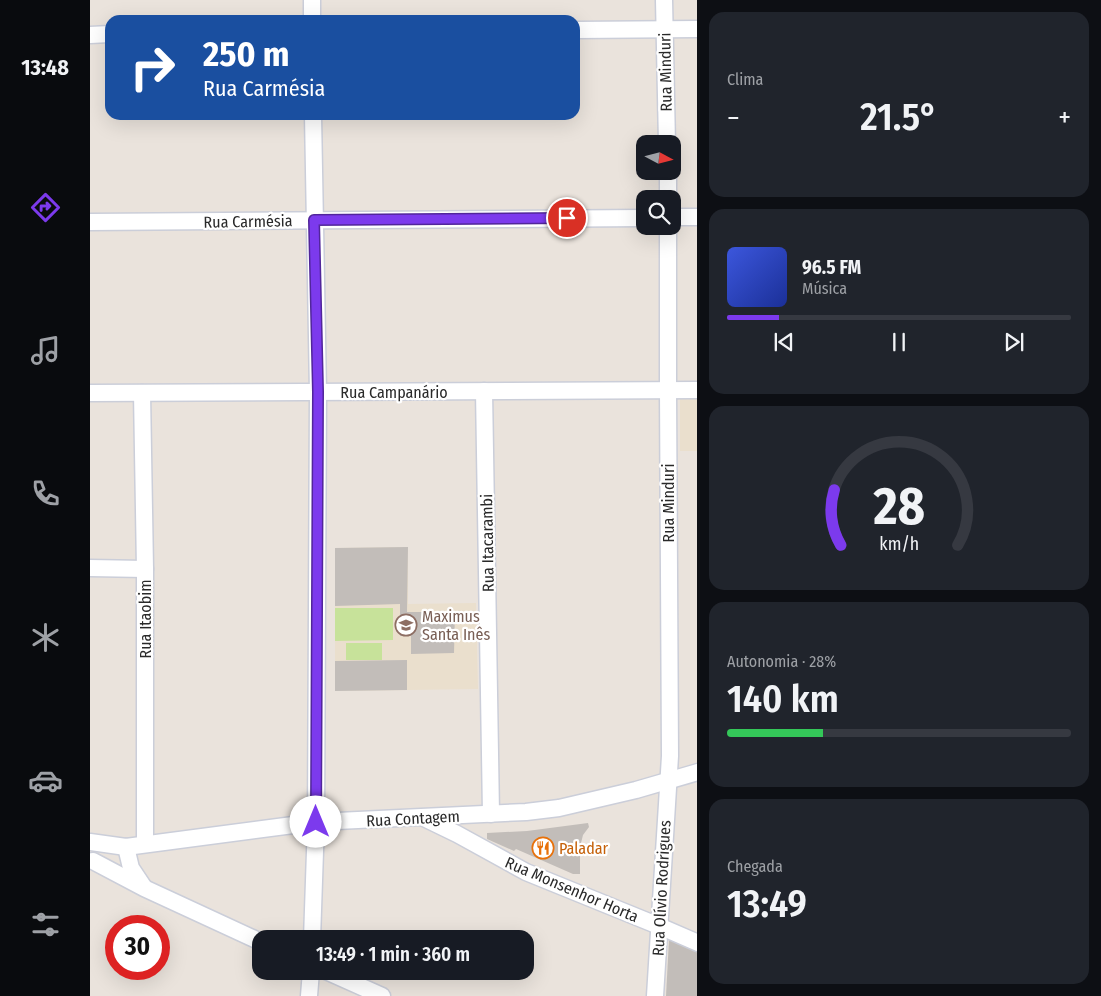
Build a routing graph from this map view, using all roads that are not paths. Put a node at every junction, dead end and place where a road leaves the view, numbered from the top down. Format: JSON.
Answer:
{"nodes":[{"id":1,"x":312,"y":0,"type":"edge"},
{"id":2,"x":664,"y":0,"type":"edge"},
{"id":3,"x":312,"y":15,"type":"edge"},
{"id":4,"x":664,"y":29,"type":"junction"},
{"id":5,"x":697,"y":29,"type":"edge"},
{"id":6,"x":580,"y":30,"type":"edge"},
{"id":7,"x":105,"y":34,"type":"edge"},
{"id":8,"x":90,"y":35,"type":"edge"},
{"id":9,"x":313,"y":120,"type":"edge"},
{"id":10,"x":667,"y":135,"type":"edge"},
{"id":11,"x":681,"y":217,"type":"edge"},
{"id":12,"x":697,"y":217,"type":"edge"},
{"id":13,"x":636,"y":218,"type":"edge"},
{"id":14,"x":314,"y":220,"type":"junction"},
{"id":15,"x":90,"y":222,"type":"edge"},
{"id":16,"x":668,"y":235,"type":"edge"},
{"id":17,"x":668,"y":390,"type":"junction"},
{"id":18,"x":697,"y":390,"type":"edge"},
{"id":19,"x":484,"y":391,"type":"junction"},
{"id":20,"x":318,"y":392,"type":"junction"},
{"id":21,"x":90,"y":393,"type":"edge"},
{"id":22,"x":142,"y":393,"type":"junction"},
{"id":23,"x":90,"y":568,"type":"edge"},
{"id":24,"x":145,"y":569,"type":"junction"},
{"id":25,"x":697,"y":772,"type":"edge"},
{"id":26,"x":668,"y":780,"type":"junction"},
{"id":27,"x":491,"y":814,"type":"junction"},
{"id":28,"x":422,"y":817,"type":"junction"},
{"id":29,"x":316,"y":822,"type":"junction"},
{"id":30,"x":90,"y":842,"type":"edge"},
{"id":31,"x":145,"y":844,"type":"junction"},
{"id":32,"x":126,"y":847,"type":"junction"},
{"id":33,"x":91,"y":861,"type":"edge"},
{"id":34,"x":144,"y":888,"type":"junction"},
{"id":35,"x":659,"y":926,"type":"junction"},
{"id":36,"x":312,"y":930,"type":"edge"},
{"id":37,"x":252,"y":938,"type":"edge"},
{"id":38,"x":697,"y":943,"type":"edge"},
{"id":39,"x":310,"y":980,"type":"edge"},
{"id":40,"x":346,"y":980,"type":"edge"},
{"id":41,"x":309,"y":996,"type":"edge"},
{"id":42,"x":382,"y":996,"type":"edge"},
{"id":43,"x":655,"y":996,"type":"edge"}],
"edges":[{"from":1,"to":3,"type":"street"},
{"from":2,"to":4,"type":"street","name":"Rua Minduri"},
{"from":4,"to":5,"type":"street"},
{"from":4,"to":6,"type":"street"},
{"from":4,"to":10,"type":"street","name":"Rua Minduri"},
{"from":7,"to":8,"type":"street"},
{"from":9,"to":14,"type":"street"},
{"from":11,"to":12,"type":"street"},
{"from":13,"to":14,"type":"street","name":"Rua Carmésia"},
{"from":14,"to":15,"type":"street","name":"Rua Carmésia"},
{"from":14,"to":20,"type":"street"},
{"from":16,"to":17,"type":"street","name":"Rua Minduri"},
{"from":17,"to":18,"type":"street","name":"Rua Campanário"},
{"from":17,"to":19,"type":"street","name":"Rua Campanário"},
{"from":17,"to":26,"type":"street","name":"Rua Minduri"},
{"from":19,"to":20,"type":"street","name":"Rua Campanário"},
{"from":19,"to":27,"type":"street","name":"Rua Itacarambi"},
{"from":20,"to":22,"type":"street","name":"Rua Campanário"},
{"from":20,"to":29,"type":"street"},
{"from":21,"to":22,"type":"street","name":"Rua Campanário"},
{"from":22,"to":24,"type":"street","name":"Rua Itaobim"},
{"from":23,"to":24,"type":"street"},
{"from":24,"to":31,"type":"street","name":"Rua Itaobim"},
{"from":25,"to":26,"type":"street","name":"Rua Contagem"},
{"from":26,"to":27,"type":"street","name":"Rua Contagem"},
{"from":26,"to":35,"type":"street","name":"Rua Olívio Rodrigues"},
{"from":27,"to":28,"type":"street","name":"Rua Contagem"},
{"from":28,"to":29,"type":"street","name":"Rua Contagem"},
{"from":28,"to":35,"type":"street","name":"Rua Monsenhor Horta"},
{"from":29,"to":31,"type":"street","name":"Rua Contagem"},
{"from":29,"to":36,"type":"street"},
{"from":30,"to":32,"type":"street","name":"Rua Contagem"},
{"from":31,"to":32,"type":"street","name":"Rua Contagem"},
{"from":32,"to":33,"type":"street","name":"Rua Contagem"},
{"from":32,"to":34,"type":"street"},
{"from":33,"to":34,"type":"street"},
{"from":34,"to":37,"type":"street"},
{"from":35,"to":38,"type":"street","name":"Rua Monsenhor Horta"},
{"from":35,"to":43,"type":"street","name":"Rua Olívio Rodrigues"},
{"from":39,"to":41,"type":"street"},
{"from":40,"to":42,"type":"street"}]}
